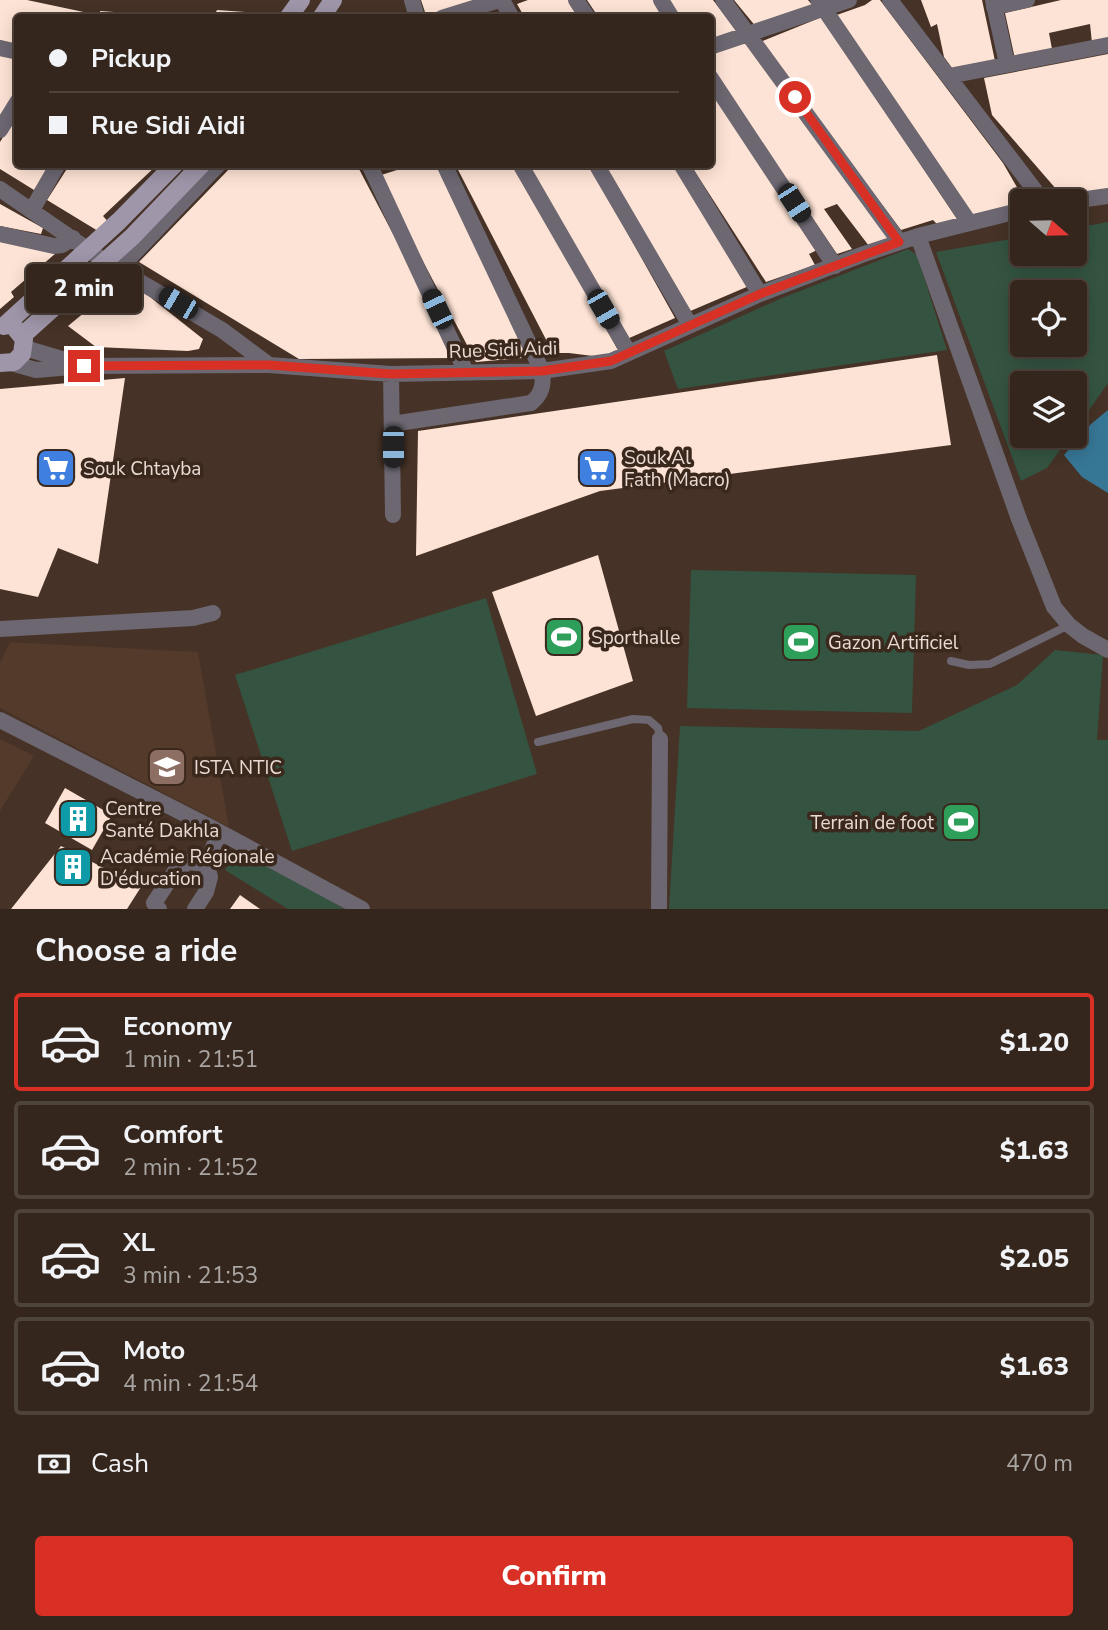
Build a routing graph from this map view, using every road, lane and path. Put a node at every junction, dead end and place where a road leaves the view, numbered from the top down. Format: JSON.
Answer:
{"nodes":[{"id":1,"x":501,"y":0,"type":"edge"},
{"id":2,"x":723,"y":0,"type":"edge"},
{"id":3,"x":849,"y":0,"type":"edge"},
{"id":4,"x":890,"y":0,"type":"edge"},
{"id":5,"x":1027,"y":0,"type":"edge"},
{"id":6,"x":821,"y":4,"type":"edge"},
{"id":7,"x":994,"y":4,"type":"edge"},
{"id":8,"x":455,"y":14,"type":"edge"},
{"id":9,"x":748,"y":34,"type":"junction"},
{"id":10,"x":1108,"y":45,"type":"edge"},
{"id":11,"x":714,"y":46,"type":"edge"},
{"id":12,"x":1007,"y":64,"type":"junction"},
{"id":13,"x":948,"y":76,"type":"junction"},
{"id":14,"x":714,"y":83,"type":"edge"},
{"id":15,"x":14,"y":107,"type":"edge"},
{"id":16,"x":0,"y":130,"type":"edge"},
{"id":17,"x":56,"y":168,"type":"edge"},
{"id":18,"x":171,"y":168,"type":"edge"},
{"id":19,"x":198,"y":168,"type":"edge"},
{"id":20,"x":215,"y":168,"type":"edge"},
{"id":21,"x":372,"y":168,"type":"edge"},
{"id":22,"x":446,"y":168,"type":"edge"},
{"id":23,"x":522,"y":168,"type":"edge"},
{"id":24,"x":598,"y":168,"type":"edge"},
{"id":25,"x":683,"y":168,"type":"edge"},
{"id":26,"x":0,"y":189,"type":"edge"},
{"id":27,"x":1034,"y":189,"type":"edge"},
{"id":28,"x":1108,"y":196,"type":"edge"},
{"id":29,"x":1087,"y":199,"type":"edge"},
{"id":30,"x":32,"y":209,"type":"junction"},
{"id":31,"x":1010,"y":213,"type":"edge"},
{"id":32,"x":969,"y":222,"type":"junction"},
{"id":33,"x":0,"y":234,"type":"edge"},
{"id":34,"x":918,"y":236,"type":"junction"},
{"id":35,"x":899,"y":242,"type":"junction"},
{"id":36,"x":80,"y":243,"type":"junction"},
{"id":37,"x":112,"y":265,"type":"junction"},
{"id":38,"x":835,"y":266,"type":"junction"},
{"id":39,"x":760,"y":294,"type":"junction"},
{"id":40,"x":690,"y":325,"type":"junction"},
{"id":41,"x":2,"y":326,"type":"edge"},
{"id":42,"x":24,"y":341,"type":"junction"},
{"id":43,"x":629,"y":353,"type":"junction"},
{"id":44,"x":5,"y":363,"type":"edge"},
{"id":45,"x":269,"y":365,"type":"junction"},
{"id":46,"x":84,"y":366,"type":"junction"},
{"id":47,"x":542,"y":371,"type":"junction"},
{"id":48,"x":466,"y":372,"type":"junction"},
{"id":49,"x":391,"y":374,"type":"junction"},
{"id":50,"x":392,"y":425,"type":"junction"},
{"id":51,"x":393,"y":515,"type":"dead end"},
{"id":52,"x":213,"y":613,"type":"dead end"},
{"id":53,"x":1069,"y":625,"type":"junction"},
{"id":54,"x":0,"y":629,"type":"edge"},
{"id":55,"x":1108,"y":650,"type":"edge"},
{"id":56,"x":951,"y":661,"type":"dead end"},
{"id":57,"x":0,"y":720,"type":"edge"},
{"id":58,"x":660,"y":739,"type":"joint"},
{"id":59,"x":538,"y":742,"type":"dead end"},
{"id":60,"x":219,"y":832,"type":"junction"},
{"id":61,"x":207,"y":864,"type":"junction"},
{"id":62,"x":159,"y":909,"type":"edge"},
{"id":63,"x":195,"y":909,"type":"edge"},
{"id":64,"x":362,"y":909,"type":"edge"},
{"id":65,"x":659,"y":909,"type":"edge"}],
"edges":[{"from":1,"to":8,"type":"street"},
{"from":2,"to":9,"type":"street"},
{"from":3,"to":6,"type":"street"},
{"from":4,"to":13,"type":"street"},
{"from":5,"to":7,"type":"street"},
{"from":6,"to":9,"type":"street"},
{"from":6,"to":32,"type":"street"},
{"from":7,"to":12,"type":"street"},
{"from":9,"to":11,"type":"street"},
{"from":9,"to":35,"type":"street"},
{"from":10,"to":12,"type":"street"},
{"from":12,"to":13,"type":"street"},
{"from":13,"to":27,"type":"street"},
{"from":14,"to":38,"type":"street"},
{"from":15,"to":16,"type":"street"},
{"from":17,"to":30,"type":"street"},
{"from":18,"to":36,"type":"main road"},
{"from":19,"to":37,"type":"main road"},
{"from":20,"to":37,"type":"street"},
{"from":21,"to":48,"type":"street"},
{"from":22,"to":47,"type":"street"},
{"from":23,"to":43,"type":"street"},
{"from":24,"to":40,"type":"street"},
{"from":25,"to":39,"type":"street"},
{"from":26,"to":30,"type":"street"},
{"from":28,"to":29,"type":"street"},
{"from":30,"to":36,"type":"street"},
{"from":31,"to":32,"type":"street","name":"Rue Sidi Aidi"},
{"from":32,"to":34,"type":"street","name":"Rue Sidi Aidi"},
{"from":33,"to":36,"type":"street"},
{"from":34,"to":35,"type":"street","name":"Rue Sidi Aidi"},
{"from":34,"to":53,"type":"street"},
{"from":35,"to":38,"type":"street","name":"Rue Sidi Aidi"},
{"from":36,"to":37,"type":"street"},
{"from":36,"to":41,"type":"main road"},
{"from":37,"to":42,"type":"main road"},
{"from":37,"to":45,"type":"street"},
{"from":38,"to":39,"type":"street","name":"Rue Sidi Aidi"},
{"from":39,"to":40,"type":"street","name":"Rue Sidi Aidi"},
{"from":40,"to":43,"type":"street","name":"Rue Sidi Aidi"},
{"from":41,"to":42,"type":"main road"},
{"from":42,"to":44,"type":"main road"},
{"from":42,"to":46,"type":"street","name":"Rue Sidi Aidi"},
{"from":43,"to":47,"type":"street","name":"Rue Sidi Aidi"},
{"from":44,"to":46,"type":"street","name":"Rue Sidi Aidi"},
{"from":45,"to":46,"type":"street","name":"Rue Sidi Aidi"},
{"from":45,"to":49,"type":"street","name":"Rue Sidi Aidi"},
{"from":47,"to":48,"type":"street","name":"Rue Sidi Aidi"},
{"from":47,"to":50,"type":"street"},
{"from":48,"to":49,"type":"street","name":"Rue Sidi Aidi"},
{"from":49,"to":50,"type":"street"},
{"from":50,"to":51,"type":"street"},
{"from":52,"to":54,"type":"street"},
{"from":53,"to":55,"type":"street"},
{"from":53,"to":56,"type":"lane"},
{"from":57,"to":60,"type":"street"},
{"from":58,"to":59,"type":"lane"},
{"from":58,"to":65,"type":"street"},
{"from":60,"to":61,"type":"street"},
{"from":60,"to":64,"type":"street"},
{"from":61,"to":62,"type":"street"},
{"from":61,"to":63,"type":"street"}]}
